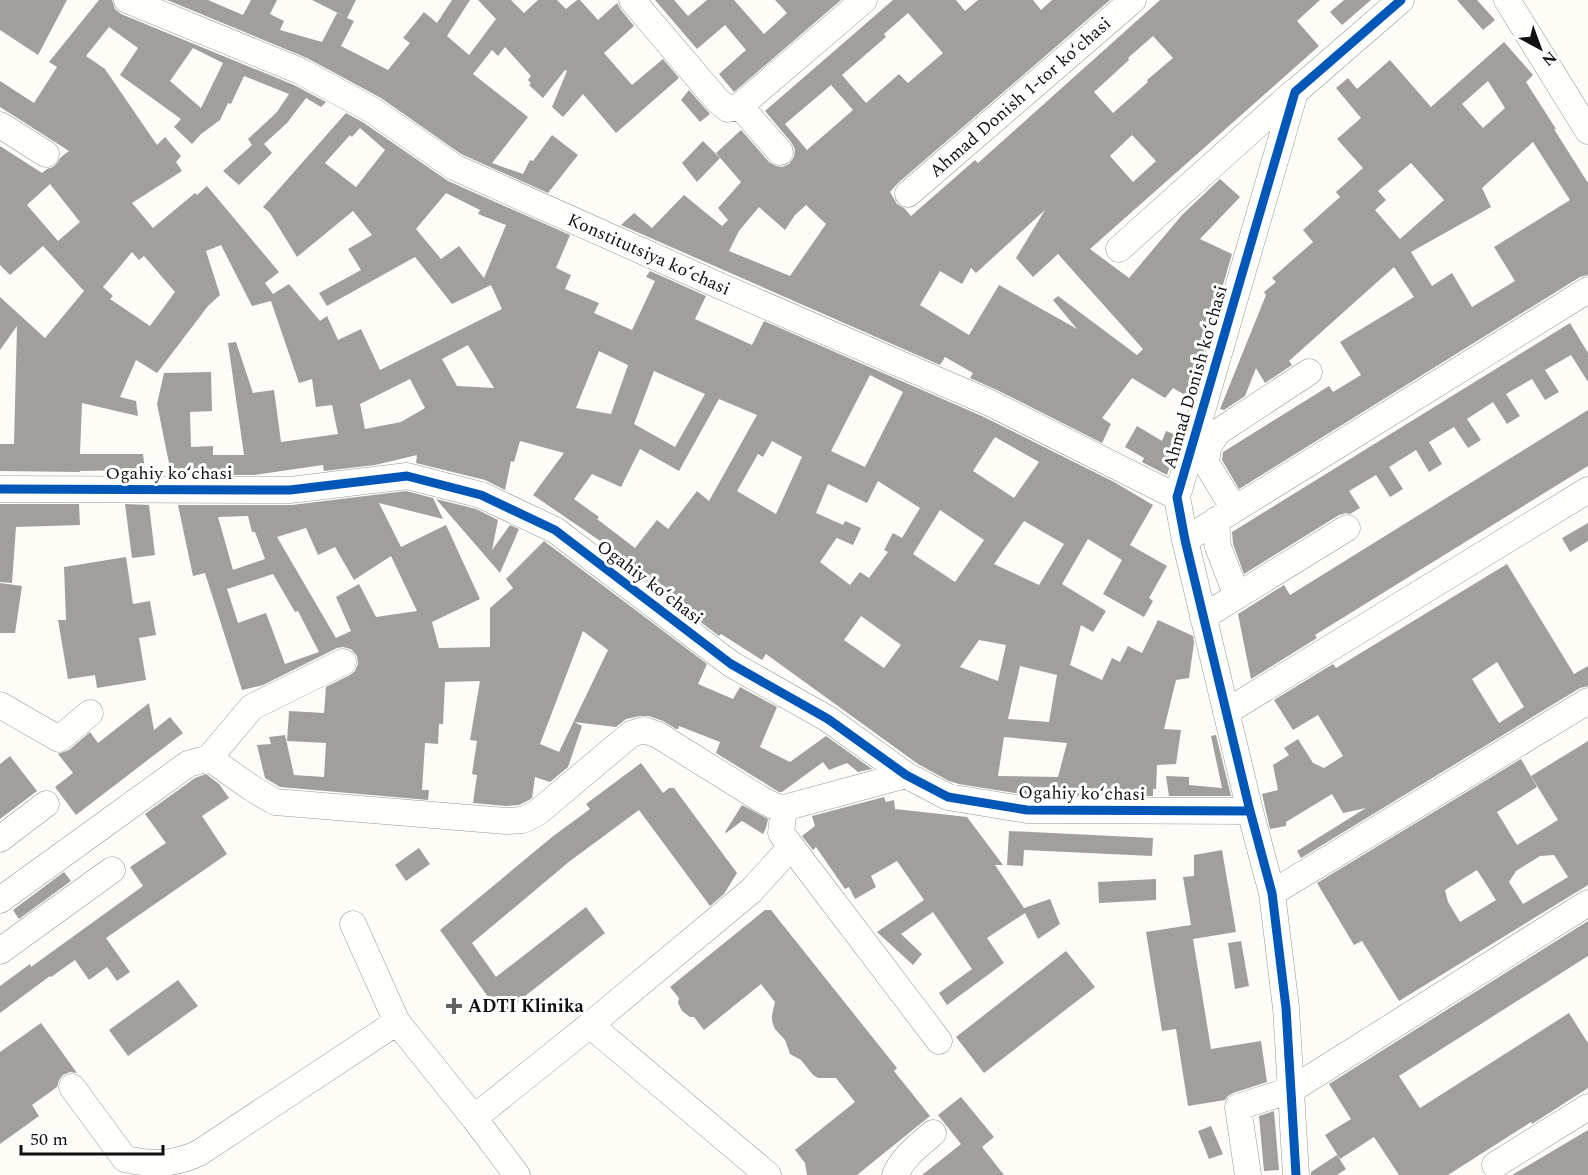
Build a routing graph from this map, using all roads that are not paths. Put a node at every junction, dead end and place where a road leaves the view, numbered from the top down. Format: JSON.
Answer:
{"nodes":[{"id":1,"x":127,"y":0,"type":"edge"},
{"id":2,"x":632,"y":0,"type":"edge"},
{"id":3,"x":864,"y":0,"type":"edge"},
{"id":4,"x":1132,"y":0,"type":"edge"},
{"id":5,"x":1401,"y":0,"type":"edge"},
{"id":6,"x":1507,"y":0,"type":"edge"},
{"id":7,"x":1295,"y":92,"type":"junction"},
{"id":8,"x":734,"y":107,"type":"junction"},
{"id":9,"x":0,"y":125,"type":"edge"},
{"id":10,"x":1588,"y":131,"type":"edge"},
{"id":11,"x":780,"y":152,"type":"dead end"},
{"id":12,"x":46,"y":154,"type":"dead end"},
{"id":13,"x":908,"y":194,"type":"dead end"},
{"id":14,"x":1119,"y":249,"type":"dead end"},
{"id":15,"x":1588,"y":290,"type":"edge"},
{"id":16,"x":1309,"y":372,"type":"dead end"},
{"id":17,"x":0,"y":489,"type":"edge"},
{"id":18,"x":1588,"y":490,"type":"edge"},
{"id":19,"x":1177,"y":497,"type":"junction"},
{"id":20,"x":1225,"y":514,"type":"junction"},
{"id":21,"x":1347,"y":528,"type":"dead end"},
{"id":22,"x":1185,"y":540,"type":"junction"},
{"id":23,"x":1237,"y":596,"type":"junction"},
{"id":24,"x":1203,"y":617,"type":"junction"},
{"id":25,"x":343,"y":662,"type":"dead end"},
{"id":26,"x":1588,"y":701,"type":"edge"},
{"id":27,"x":0,"y":705,"type":"edge"},
{"id":28,"x":1226,"y":712,"type":"junction"},
{"id":29,"x":90,"y":713,"type":"dead end"},
{"id":30,"x":209,"y":758,"type":"junction"},
{"id":31,"x":906,"y":775,"type":"junction"},
{"id":32,"x":46,"y":804,"type":"dead end"},
{"id":33,"x":784,"y":808,"type":"junction"},
{"id":34,"x":1250,"y":811,"type":"junction"},
{"id":35,"x":0,"y":839,"type":"edge"},
{"id":36,"x":790,"y":847,"type":"junction"},
{"id":37,"x":112,"y":870,"type":"dead end"},
{"id":38,"x":1272,"y":893,"type":"junction"},
{"id":39,"x":0,"y":900,"type":"edge"},
{"id":40,"x":1588,"y":903,"type":"edge"},
{"id":41,"x":353,"y":924,"type":"dead end"},
{"id":42,"x":0,"y":951,"type":"edge"},
{"id":43,"x":397,"y":1022,"type":"junction"},
{"id":44,"x":590,"y":1025,"type":"junction"},
{"id":45,"x":939,"y":1041,"type":"dead end"},
{"id":46,"x":72,"y":1087,"type":"dead end"},
{"id":47,"x":1291,"y":1090,"type":"junction"},
{"id":48,"x":1588,"y":1107,"type":"edge"},
{"id":49,"x":474,"y":1118,"type":"junction"},
{"id":50,"x":933,"y":1133,"type":"dead end"},
{"id":51,"x":1495,"y":1165,"type":"dead end"},
{"id":52,"x":517,"y":1175,"type":"edge"},
{"id":53,"x":768,"y":1175,"type":"edge"},
{"id":54,"x":895,"y":1175,"type":"edge"},
{"id":55,"x":1248,"y":1175,"type":"edge"},
{"id":56,"x":1296,"y":1175,"type":"edge"}],
"edges":[{"from":1,"to":19,"type":"street","name":"Konstitutsiya koʻchasi"},
{"from":2,"to":8,"type":"street"},
{"from":3,"to":8,"type":"street"},
{"from":4,"to":13,"type":"street","name":"Ahmad Donish 1-tor koʻchasi"},
{"from":5,"to":7,"type":"street"},
{"from":6,"to":10,"type":"street"},
{"from":7,"to":14,"type":"street"},
{"from":7,"to":19,"type":"street","name":"Ahmad Donish koʻchasi"},
{"from":8,"to":11,"type":"street"},
{"from":9,"to":12,"type":"street"},
{"from":15,"to":20,"type":"street"},
{"from":16,"to":20,"type":"street"},
{"from":17,"to":31,"type":"street","name":"Ogahiy koʻchasi"},
{"from":18,"to":28,"type":"street"},
{"from":19,"to":22,"type":"street","name":"Ahmad Donish koʻchasi"},
{"from":20,"to":22,"type":"street"},
{"from":20,"to":23,"type":"street"},
{"from":21,"to":23,"type":"street"},
{"from":22,"to":24,"type":"street","name":"Ahmad Donish koʻchasi"},
{"from":23,"to":24,"type":"street"},
{"from":24,"to":28,"type":"street","name":"Ahmad Donish koʻchasi"},
{"from":25,"to":30,"type":"street"},
{"from":26,"to":38,"type":"street"},
{"from":27,"to":29,"type":"street"},
{"from":28,"to":34,"type":"street","name":"Ahmad Donish koʻchasi"},
{"from":30,"to":33,"type":"street"},
{"from":30,"to":39,"type":"street"},
{"from":31,"to":33,"type":"street"},
{"from":31,"to":34,"type":"street","name":"Ogahiy koʻchasi"},
{"from":32,"to":35,"type":"street"},
{"from":33,"to":36,"type":"street"},
{"from":34,"to":38,"type":"street","name":"Ahmad Donish koʻchasi"},
{"from":36,"to":44,"type":"street"},
{"from":36,"to":45,"type":"street"},
{"from":37,"to":42,"type":"street"},
{"from":38,"to":47,"type":"street","name":"Ahmad Donish koʻchasi"},
{"from":40,"to":47,"type":"street"},
{"from":41,"to":43,"type":"street"},
{"from":43,"to":46,"type":"street"},
{"from":43,"to":49,"type":"street"},
{"from":44,"to":49,"type":"street"},
{"from":44,"to":53,"type":"street"},
{"from":47,"to":55,"type":"street"},
{"from":47,"to":56,"type":"street","name":"Ahmad Donish koʻchasi"},
{"from":48,"to":51,"type":"street"},
{"from":49,"to":52,"type":"street"},
{"from":50,"to":54,"type":"street"}]}
